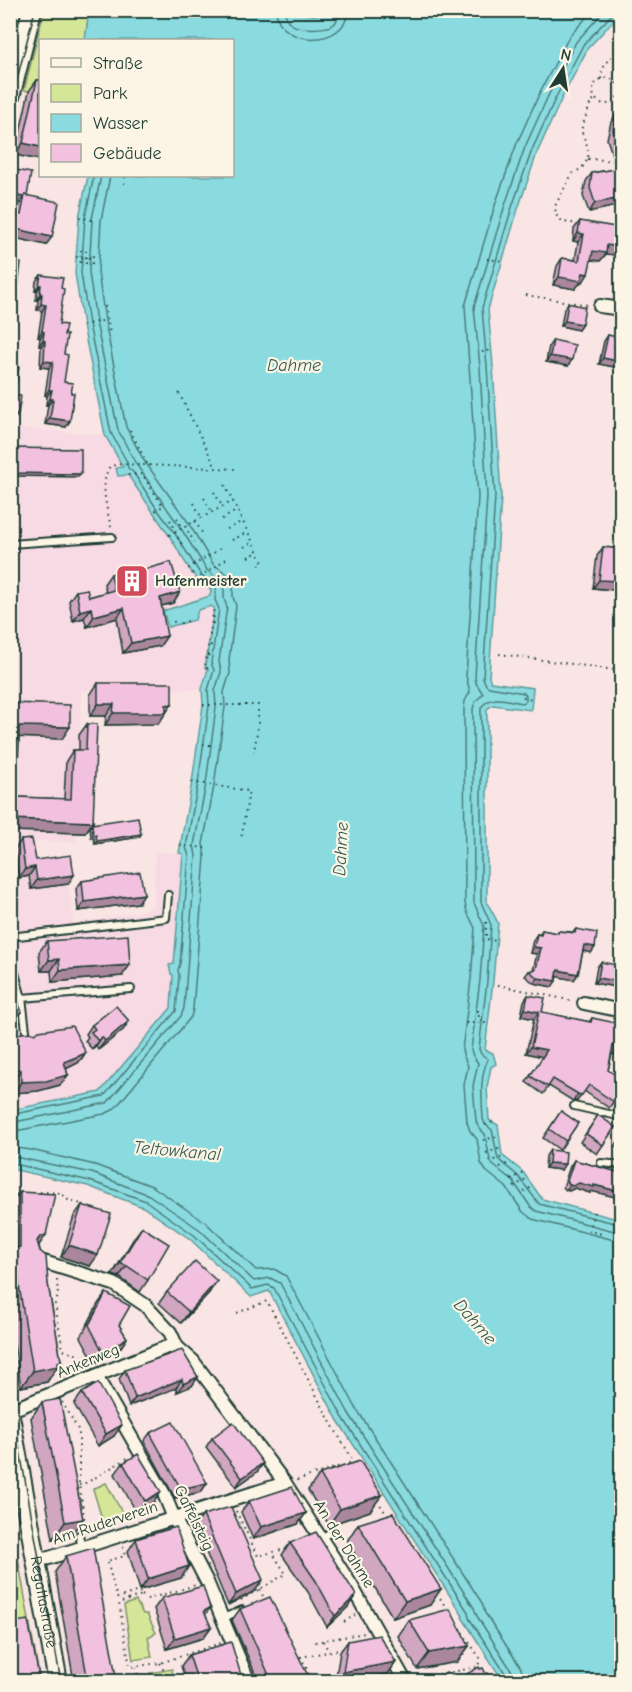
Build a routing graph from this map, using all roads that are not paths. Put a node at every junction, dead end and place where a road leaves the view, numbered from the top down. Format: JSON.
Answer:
{"nodes":[{"id":1,"x":32,"y":10,"type":"edge"},
{"id":2,"x":10,"y":97,"type":"edge"},
{"id":3,"x":600,"y":306,"type":"road end"},
{"id":4,"x":621,"y":309,"type":"edge"},
{"id":5,"x":112,"y":537,"type":"road end"},
{"id":6,"x":10,"y":544,"type":"edge"},
{"id":7,"x":168,"y":895,"type":"dead end"},
{"id":8,"x":10,"y":937,"type":"edge"},
{"id":9,"x":10,"y":955,"type":"edge"},
{"id":10,"x":131,"y":989,"type":"dead end"},
{"id":11,"x":22,"y":998,"type":"junction"},
{"id":12,"x":584,"y":1003,"type":"road end"},
{"id":13,"x":621,"y":1011,"type":"edge"},
{"id":14,"x":27,"y":1039,"type":"edge"},
{"id":15,"x":574,"y":1106,"type":"dead end"},
{"id":16,"x":621,"y":1117,"type":"edge"},
{"id":17,"x":601,"y":1163,"type":"dead end"},
{"id":18,"x":621,"y":1165,"type":"edge"},
{"id":19,"x":34,"y":1259,"type":"edge"},
{"id":20,"x":177,"y":1347,"type":"junction"},
{"id":21,"x":94,"y":1377,"type":"junction"},
{"id":22,"x":10,"y":1408,"type":"edge"},
{"id":23,"x":10,"y":1416,"type":"edge"},
{"id":24,"x":285,"y":1483,"type":"junction"},
{"id":25,"x":174,"y":1518,"type":"junction"},
{"id":26,"x":334,"y":1530,"type":"dead end"},
{"id":27,"x":321,"y":1538,"type":"junction"},
{"id":28,"x":36,"y":1560,"type":"junction"},
{"id":29,"x":242,"y":1610,"type":"edge"},
{"id":30,"x":222,"y":1615,"type":"junction"},
{"id":31,"x":404,"y":1681,"type":"edge"},
{"id":32,"x":58,"y":1682,"type":"edge"},
{"id":33,"x":249,"y":1682,"type":"edge"}],
"edges":[{"from":1,"to":2,"type":"main road"},
{"from":3,"to":4,"type":"street"},
{"from":5,"to":6,"type":"lane"},
{"from":7,"to":8,"type":"lane"},
{"from":9,"to":11,"type":"lane"},
{"from":10,"to":11,"type":"lane"},
{"from":11,"to":14,"type":"lane"},
{"from":12,"to":13,"type":"street"},
{"from":15,"to":16,"type":"lane"},
{"from":17,"to":18,"type":"lane"},
{"from":19,"to":20,"type":"street","name":"An der Dahme"},
{"from":20,"to":21,"type":"street","name":"Ankerweg"},
{"from":20,"to":24,"type":"street","name":"An der Dahme"},
{"from":21,"to":22,"type":"street","name":"Ankerweg"},
{"from":21,"to":25,"type":"street","name":"Gaffelsteig"},
{"from":23,"to":28,"type":"main road","name":"Regattastraße"},
{"from":24,"to":25,"type":"street","name":"Am Ruderverein"},
{"from":24,"to":27,"type":"street","name":"An der Dahme"},
{"from":25,"to":28,"type":"street","name":"Am Ruderverein"},
{"from":25,"to":30,"type":"street","name":"Gaffelsteig"},
{"from":26,"to":27,"type":"lane"},
{"from":27,"to":31,"type":"street","name":"An der Dahme"},
{"from":28,"to":32,"type":"main road","name":"Regattastraße"},
{"from":29,"to":30,"type":"lane"},
{"from":30,"to":33,"type":"street","name":"Gaffelsteig"}]}
